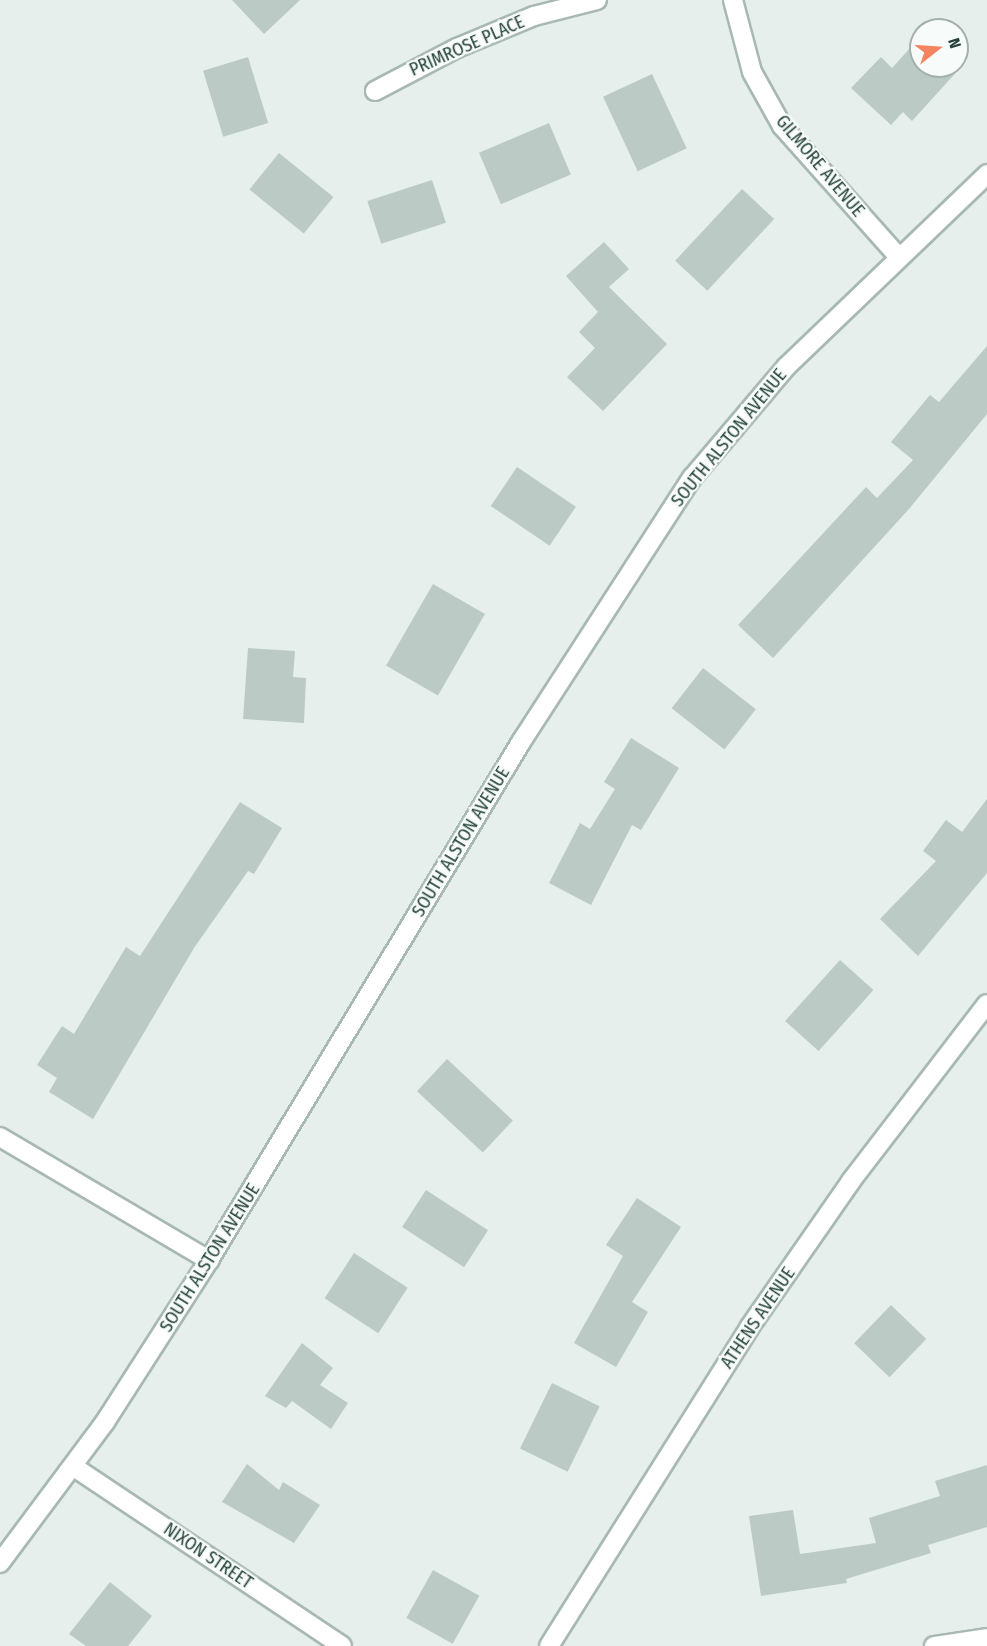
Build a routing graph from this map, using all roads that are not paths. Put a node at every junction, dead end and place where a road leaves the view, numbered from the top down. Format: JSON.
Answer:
{"nodes":[{"id":1,"x":597,"y":0,"type":"edge"},
{"id":2,"x":733,"y":0,"type":"edge"},
{"id":3,"x":375,"y":91,"type":"dead end"},
{"id":4,"x":987,"y":174,"type":"edge"},
{"id":5,"x":898,"y":256,"type":"junction"},
{"id":6,"x":987,"y":1004,"type":"edge"},
{"id":7,"x":0,"y":1137,"type":"edge"},
{"id":8,"x":209,"y":1260,"type":"junction"},
{"id":9,"x":74,"y":1467,"type":"junction"},
{"id":10,"x":0,"y":1563,"type":"edge"},
{"id":11,"x":987,"y":1638,"type":"edge"},
{"id":12,"x":555,"y":1643,"type":"edge"},
{"id":13,"x":342,"y":1646,"type":"edge"},
{"id":14,"x":934,"y":1646,"type":"edge"}],
"edges":[{"from":1,"to":3,"type":"street","name":"PRIMROSE PLACE"},
{"from":2,"to":5,"type":"street","name":"GILMORE AVENUE"},
{"from":4,"to":5,"type":"street","name":"SOUTH ALSTON AVENUE"},
{"from":5,"to":8,"type":"street","name":"SOUTH ALSTON AVENUE"},
{"from":6,"to":12,"type":"street","name":"ATHENS AVENUE"},
{"from":7,"to":8,"type":"street"},
{"from":8,"to":9,"type":"street","name":"SOUTH ALSTON AVENUE"},
{"from":9,"to":10,"type":"street","name":"SOUTH ALSTON AVENUE"},
{"from":9,"to":13,"type":"street","name":"NIXON STREET"},
{"from":11,"to":14,"type":"street"}]}
